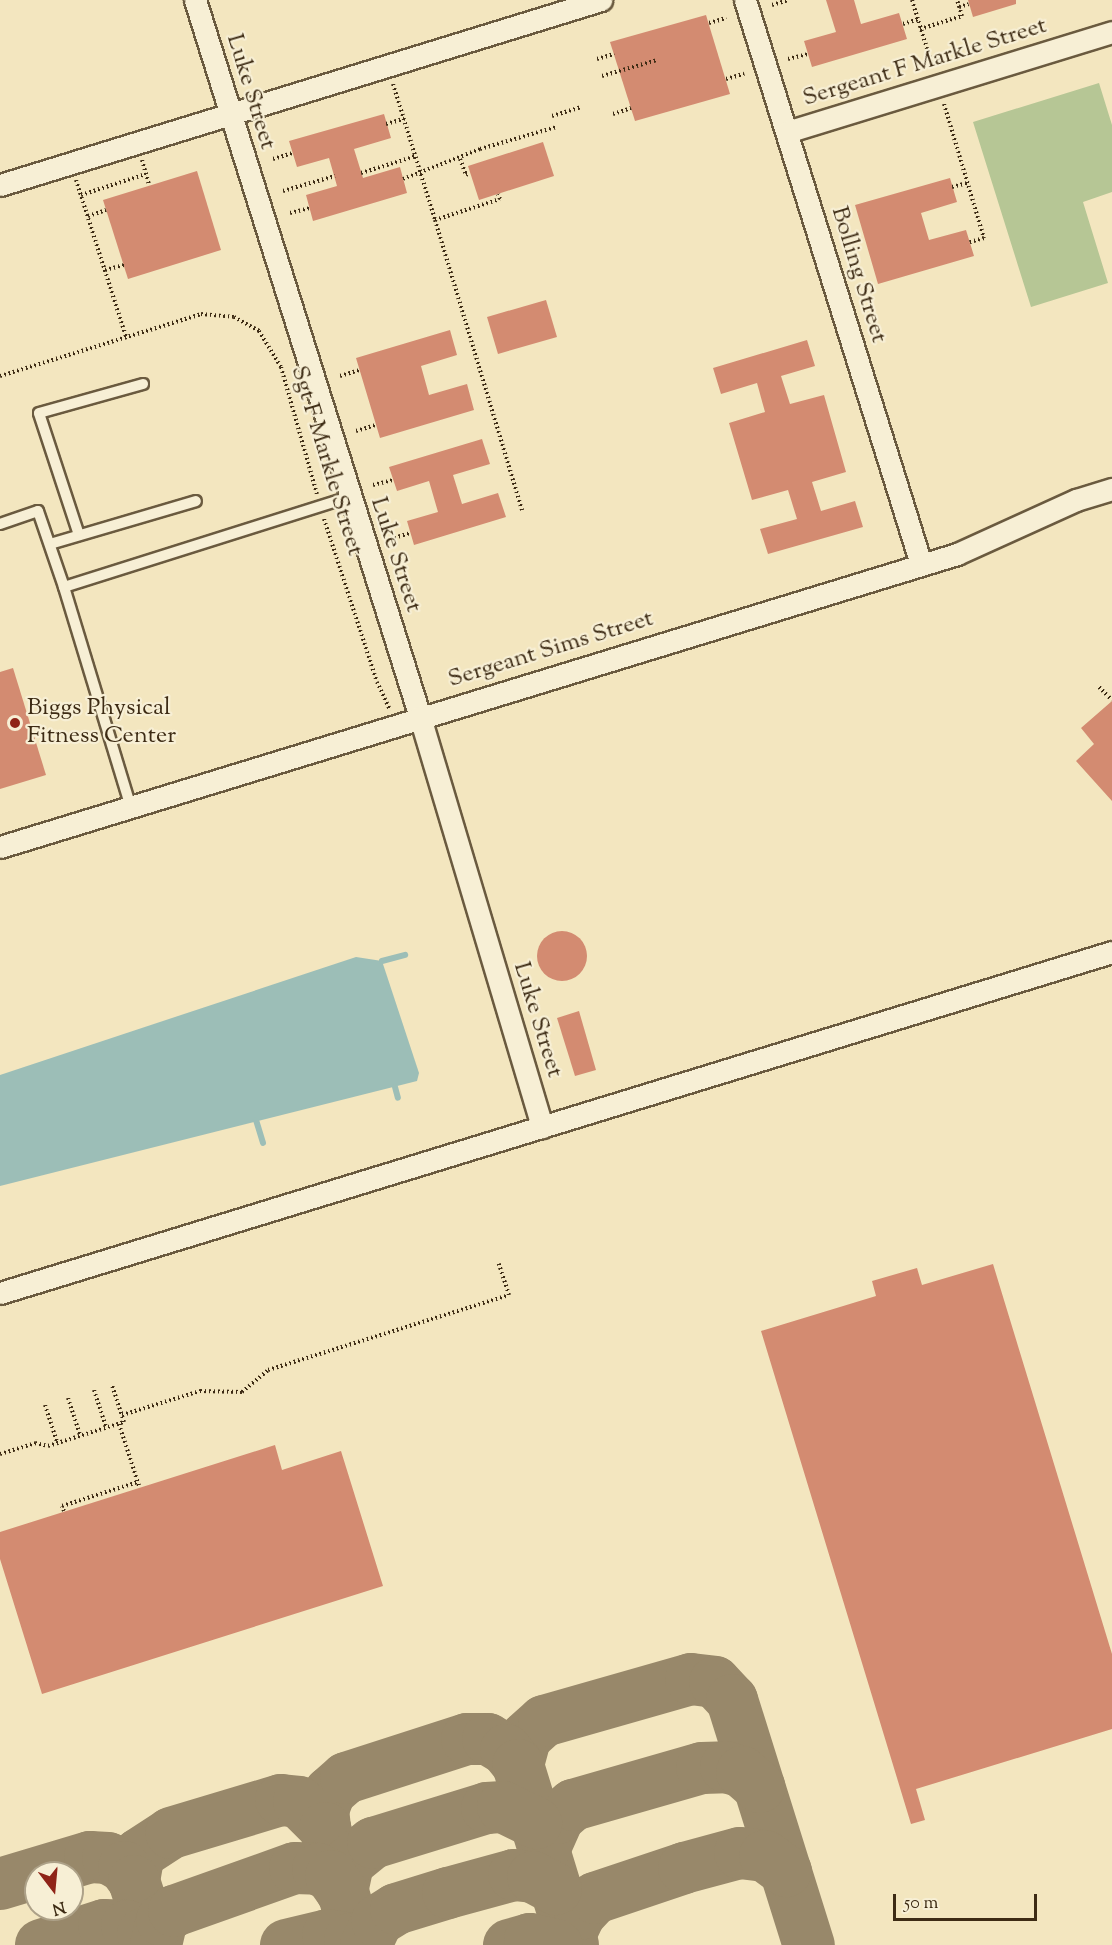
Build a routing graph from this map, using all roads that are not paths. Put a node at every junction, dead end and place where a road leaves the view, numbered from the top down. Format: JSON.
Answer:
{"nodes":[{"id":1,"x":195,"y":0,"type":"edge"},
{"id":2,"x":601,"y":0,"type":"edge"},
{"id":3,"x":745,"y":0,"type":"edge"},
{"id":4,"x":1112,"y":32,"type":"edge"},
{"id":5,"x":230,"y":114,"type":"junction"},
{"id":6,"x":787,"y":132,"type":"junction"},
{"id":7,"x":0,"y":185,"type":"edge"},
{"id":8,"x":143,"y":384,"type":"dead end"},
{"id":9,"x":1112,"y":489,"type":"edge"},
{"id":10,"x":350,"y":497,"type":"junction"},
{"id":11,"x":196,"y":501,"type":"dead end"},
{"id":12,"x":0,"y":524,"type":"edge"},
{"id":13,"x":79,"y":536,"type":"junction"},
{"id":14,"x":50,"y":544,"type":"junction"},
{"id":15,"x":921,"y":564,"type":"junction"},
{"id":16,"x":64,"y":587,"type":"junction"},
{"id":17,"x":420,"y":717,"type":"junction"},
{"id":18,"x":131,"y":807,"type":"junction"},
{"id":19,"x":0,"y":847,"type":"edge"},
{"id":20,"x":1112,"y":952,"type":"edge"},
{"id":21,"x":542,"y":1127,"type":"junction"},
{"id":22,"x":0,"y":1293,"type":"edge"}],
"edges":[{"from":1,"to":5,"type":"street","name":"Luke Street"},
{"from":2,"to":5,"type":"street"},
{"from":3,"to":6,"type":"street","name":"Bolling Street"},
{"from":4,"to":6,"type":"street","name":"Sergeant F Markle Street"},
{"from":5,"to":7,"type":"street"},
{"from":5,"to":10,"type":"street","name":"Luke Street"},
{"from":6,"to":15,"type":"street","name":"Bolling Street"},
{"from":8,"to":13,"type":"lane"},
{"from":9,"to":15,"type":"street","name":"Sergeant Sims Street"},
{"from":10,"to":16,"type":"lane"},
{"from":10,"to":17,"type":"street","name":"Luke Street"},
{"from":11,"to":13,"type":"lane"},
{"from":12,"to":14,"type":"lane"},
{"from":13,"to":14,"type":"lane"},
{"from":14,"to":16,"type":"lane"},
{"from":15,"to":17,"type":"street","name":"Sergeant Sims Street"},
{"from":16,"to":18,"type":"lane"},
{"from":17,"to":18,"type":"street","name":"Sergeant Sims Street"},
{"from":17,"to":21,"type":"street","name":"Luke Street"},
{"from":18,"to":19,"type":"street","name":"Sergeant Sims Street"},
{"from":20,"to":21,"type":"street"},
{"from":21,"to":22,"type":"street"}]}
